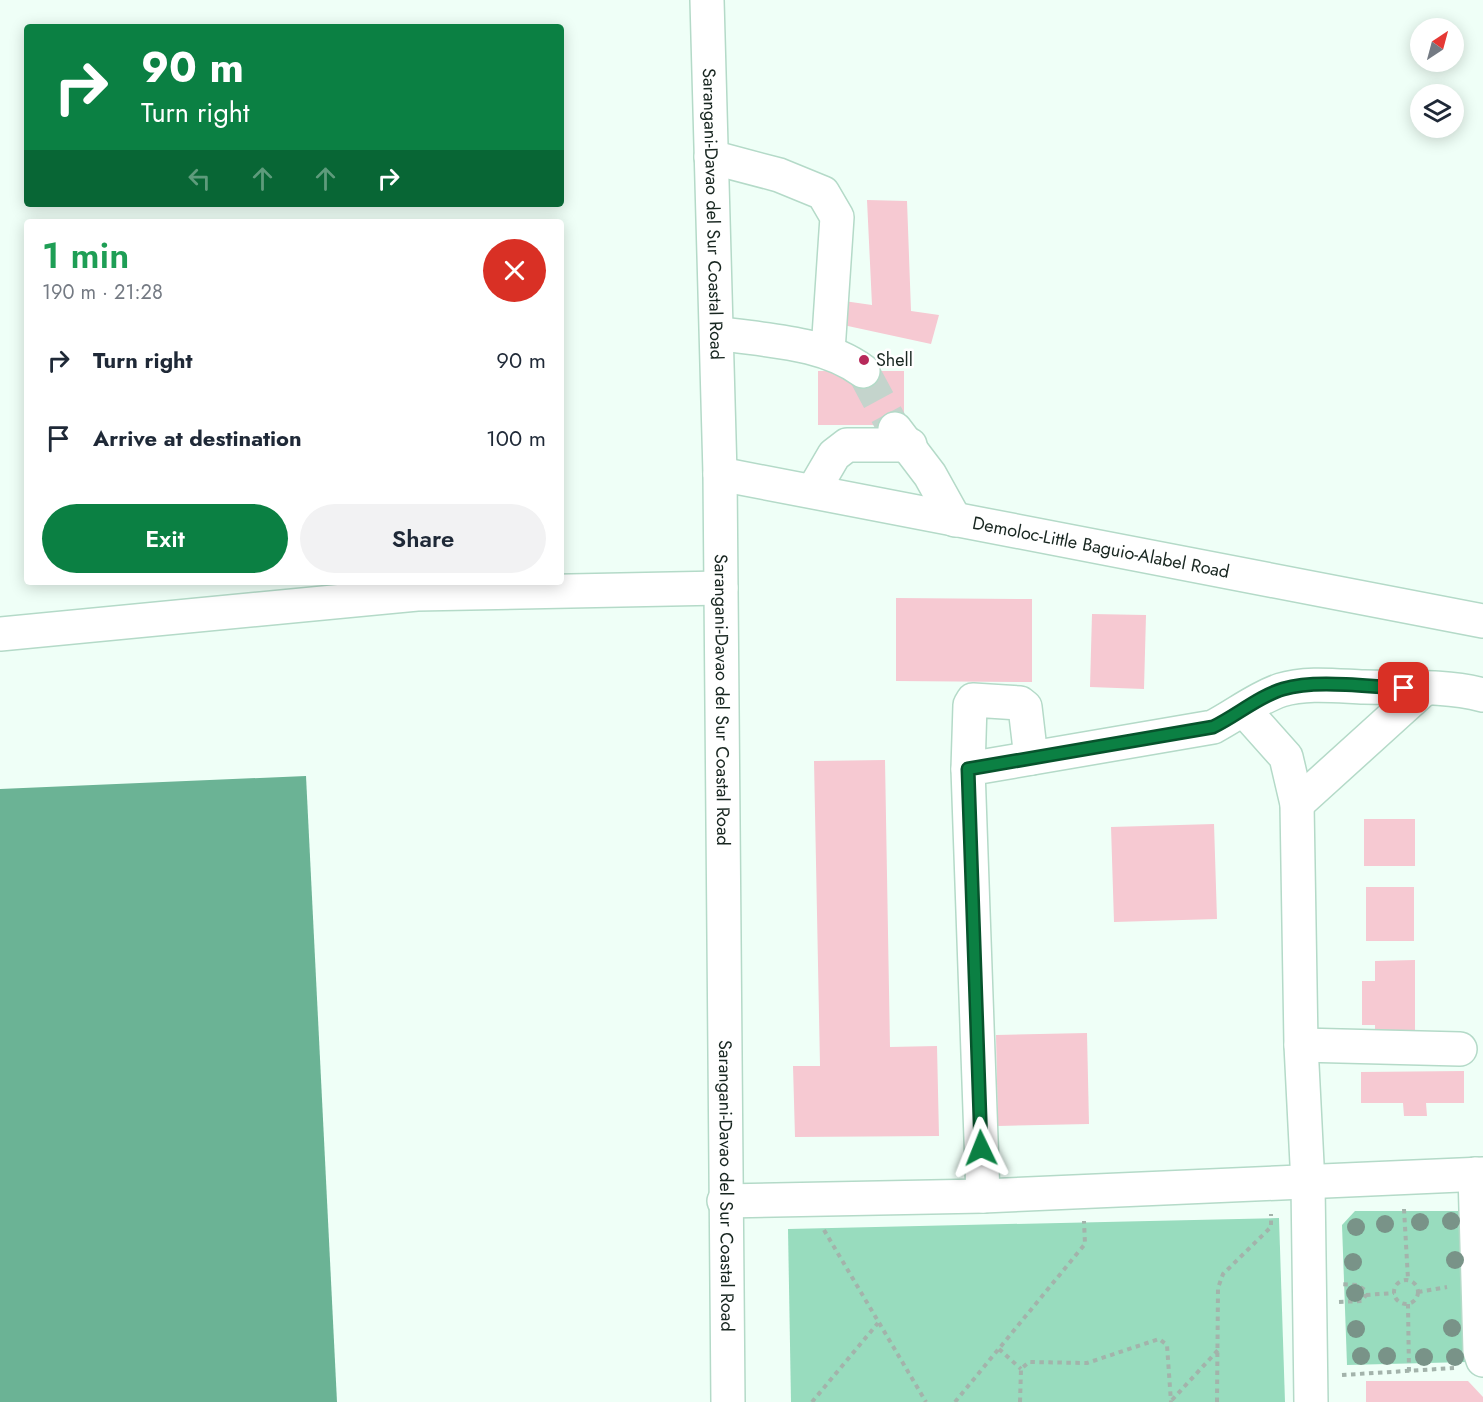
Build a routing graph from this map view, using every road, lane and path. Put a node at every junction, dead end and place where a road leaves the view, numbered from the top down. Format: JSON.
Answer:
{"nodes":[{"id":1,"x":707,"y":0,"type":"edge"},
{"id":2,"x":711,"y":157,"type":"junction"},
{"id":3,"x":717,"y":333,"type":"junction"},
{"id":4,"x":828,"y":351,"type":"junction"},
{"id":5,"x":864,"y":371,"type":"tunnel mouth"},
{"id":6,"x":720,"y":474,"type":"junction"},
{"id":7,"x":813,"y":491,"type":"junction"},
{"id":8,"x":955,"y":520,"type":"junction"},
{"id":9,"x":721,"y":588,"type":"junction"},
{"id":10,"x":1483,"y":621,"type":"edge"},
{"id":11,"x":0,"y":634,"type":"edge"},
{"id":12,"x":1425,"y":688,"type":"junction"},
{"id":13,"x":1483,"y":695,"type":"edge"},
{"id":14,"x":1245,"y":711,"type":"junction"},
{"id":15,"x":1031,"y":758,"type":"junction"},
{"id":16,"x":968,"y":769,"type":"junction"},
{"id":17,"x":1297,"y":804,"type":"junction"},
{"id":18,"x":1301,"y":1045,"type":"junction"},
{"id":19,"x":1460,"y":1049,"type":"dead end"},
{"id":20,"x":1479,"y":1174,"type":"edge"},
{"id":21,"x":1403,"y":1178,"type":"junction"},
{"id":22,"x":1308,"y":1184,"type":"junction"},
{"id":23,"x":1272,"y":1185,"type":"junction"},
{"id":24,"x":1083,"y":1192,"type":"junction"},
{"id":25,"x":983,"y":1196,"type":"junction"},
{"id":26,"x":806,"y":1199,"type":"junction"},
{"id":27,"x":724,"y":1200,"type":"junction"},
{"id":28,"x":1479,"y":1253,"type":"edge"},
{"id":29,"x":1408,"y":1279,"type":"junction"},
{"id":30,"x":1448,"y":1287,"type":"dead end"},
{"id":31,"x":1418,"y":1292,"type":"junction"},
{"id":32,"x":1394,"y":1293,"type":"junction"},
{"id":33,"x":1366,"y":1295,"type":"dead end"},
{"id":34,"x":1408,"y":1304,"type":"junction"},
{"id":35,"x":878,"y":1323,"type":"junction"},
{"id":36,"x":999,"y":1349,"type":"junction"},
{"id":37,"x":1219,"y":1349,"type":"junction"},
{"id":38,"x":1473,"y":1364,"type":"edge"},
{"id":39,"x":1021,"y":1369,"type":"junction"},
{"id":40,"x":1409,"y":1372,"type":"junction"},
{"id":41,"x":1311,"y":1389,"type":"edge"},
{"id":42,"x":728,"y":1402,"type":"edge"},
{"id":43,"x":812,"y":1402,"type":"edge"},
{"id":44,"x":926,"y":1402,"type":"edge"},
{"id":45,"x":955,"y":1402,"type":"edge"},
{"id":46,"x":1020,"y":1402,"type":"edge"},
{"id":47,"x":1171,"y":1402,"type":"edge"},
{"id":48,"x":1217,"y":1402,"type":"edge"}],
"edges":[{"from":1,"to":2,"type":"main road","name":"Sarangani-Davao del Sur Coastal Road"},
{"from":2,"to":3,"type":"main road","name":"Sarangani-Davao del Sur Coastal Road"},
{"from":2,"to":4,"type":"main road"},
{"from":3,"to":4,"type":"main road"},
{"from":3,"to":6,"type":"main road","name":"Sarangani-Davao del Sur Coastal Road"},
{"from":4,"to":5,"type":"main road"},
{"from":6,"to":7,"type":"main road","name":"Demoloc-Little Baguio-Alabel Road"},
{"from":6,"to":9,"type":"main road","name":"Sarangani-Davao del Sur Coastal Road"},
{"from":7,"to":8,"type":"main road","name":"Demoloc-Little Baguio-Alabel Road"},
{"from":7,"to":8,"type":"main road"},
{"from":8,"to":10,"type":"main road","name":"Demoloc-Little Baguio-Alabel Road"},
{"from":9,"to":11,"type":"main road"},
{"from":9,"to":27,"type":"main road","name":"Sarangani-Davao del Sur Coastal Road"},
{"from":12,"to":13,"type":"main road"},
{"from":12,"to":14,"type":"main road"},
{"from":12,"to":17,"type":"main road"},
{"from":14,"to":15,"type":"main road"},
{"from":14,"to":17,"type":"main road"},
{"from":15,"to":16,"type":"main road"},
{"from":15,"to":16,"type":"main road"},
{"from":16,"to":25,"type":"main road"},
{"from":17,"to":18,"type":"main road"},
{"from":18,"to":19,"type":"main road"},
{"from":18,"to":22,"type":"main road"},
{"from":20,"to":21,"type":"main road"},
{"from":20,"to":28,"type":"main road"},
{"from":21,"to":22,"type":"main road"},
{"from":21,"to":29,"type":"path"},
{"from":22,"to":23,"type":"main road"},
{"from":22,"to":41,"type":"main road"},
{"from":23,"to":24,"type":"main road"},
{"from":23,"to":37,"type":"path"},
{"from":24,"to":25,"type":"main road"},
{"from":24,"to":36,"type":"path"},
{"from":25,"to":26,"type":"main road"},
{"from":26,"to":27,"type":"main road"},
{"from":26,"to":35,"type":"path"},
{"from":27,"to":42,"type":"main road","name":"Sarangani-Davao del Sur Coastal Road"},
{"from":28,"to":38,"type":"main road"},
{"from":29,"to":31,"type":"path"},
{"from":29,"to":32,"type":"path"},
{"from":30,"to":31,"type":"path"},
{"from":31,"to":34,"type":"path"},
{"from":32,"to":33,"type":"path"},
{"from":32,"to":34,"type":"path"},
{"from":34,"to":40,"type":"path"},
{"from":35,"to":43,"type":"path"},
{"from":35,"to":44,"type":"path"},
{"from":36,"to":39,"type":"path"},
{"from":36,"to":45,"type":"path"},
{"from":37,"to":47,"type":"path"},
{"from":37,"to":48,"type":"path"},
{"from":38,"to":40,"type":"path"},
{"from":39,"to":46,"type":"path"},
{"from":39,"to":47,"type":"path"},
{"from":40,"to":41,"type":"path"}]}
